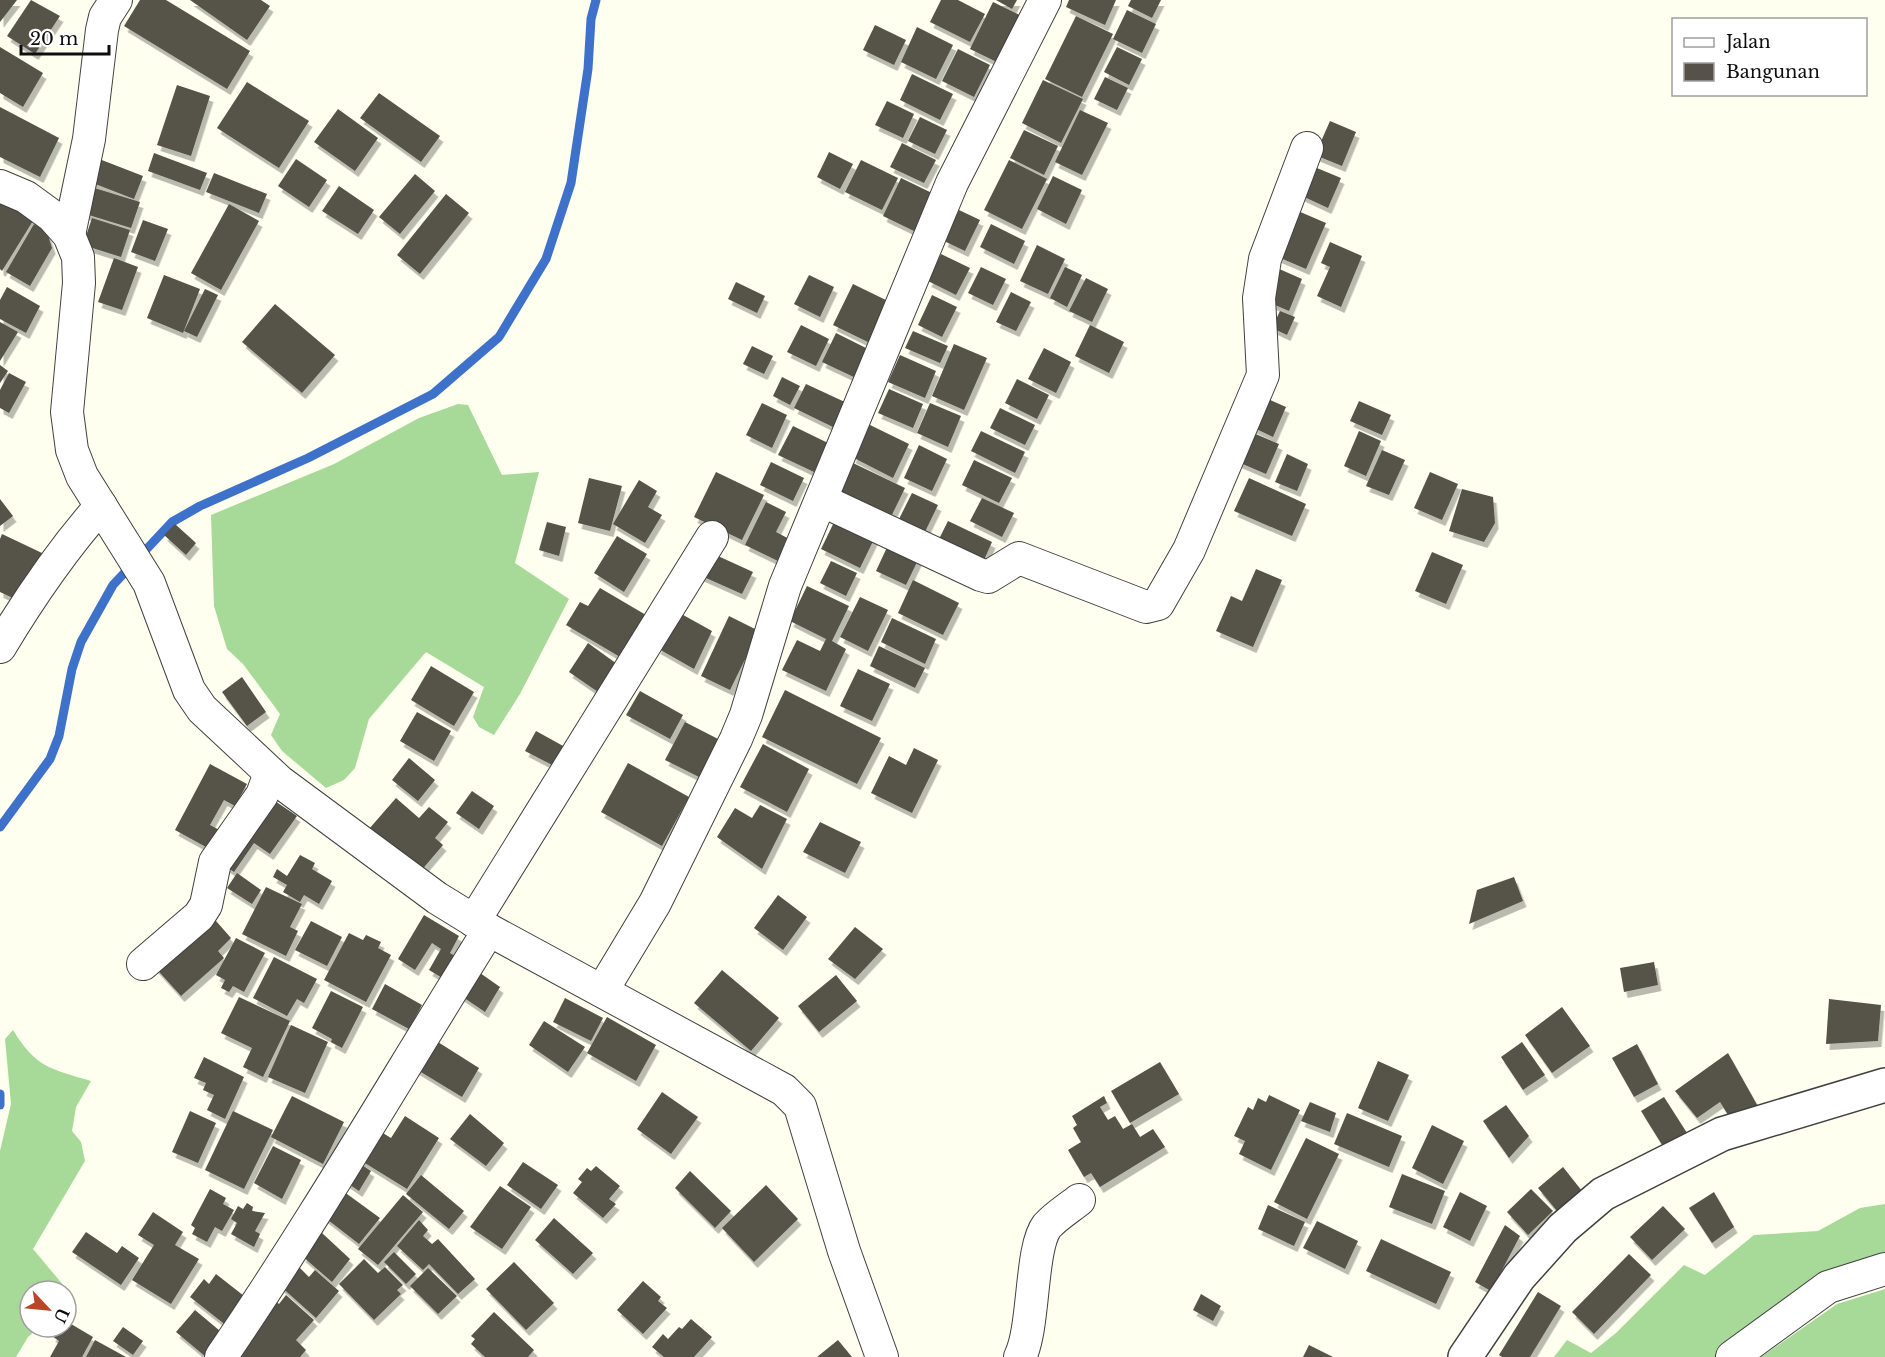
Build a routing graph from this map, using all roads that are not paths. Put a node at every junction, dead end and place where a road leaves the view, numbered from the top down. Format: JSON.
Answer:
{"nodes":[{"id":1,"x":116,"y":0,"type":"edge"},
{"id":2,"x":1045,"y":0,"type":"edge"},
{"id":3,"x":1307,"y":148,"type":"dead end"},
{"id":4,"x":0,"y":186,"type":"edge"},
{"id":5,"x":69,"y":235,"type":"junction"},
{"id":6,"x":821,"y":500,"type":"junction"},
{"id":7,"x":104,"y":512,"type":"junction"},
{"id":8,"x":712,"y":537,"type":"dead end"},
{"id":9,"x":0,"y":646,"type":"edge"},
{"id":10,"x":270,"y":773,"type":"junction"},
{"id":11,"x":482,"y":926,"type":"junction"},
{"id":12,"x":143,"y":964,"type":"dead end"},
{"id":13,"x":602,"y":991,"type":"junction"},
{"id":14,"x":1885,"y":1085,"type":"edge"},
{"id":15,"x":1079,"y":1200,"type":"dead end"},
{"id":16,"x":1885,"y":1269,"type":"edge"},
{"id":17,"x":221,"y":1357,"type":"edge"},
{"id":18,"x":882,"y":1357,"type":"edge"},
{"id":19,"x":1020,"y":1357,"type":"edge"},
{"id":20,"x":1465,"y":1357,"type":"edge"},
{"id":21,"x":1732,"y":1357,"type":"edge"}],
"edges":[{"from":1,"to":5,"type":"street"},
{"from":2,"to":6,"type":"street"},
{"from":3,"to":6,"type":"street"},
{"from":4,"to":5,"type":"street"},
{"from":5,"to":7,"type":"street"},
{"from":6,"to":13,"type":"street"},
{"from":7,"to":9,"type":"street"},
{"from":7,"to":10,"type":"street"},
{"from":8,"to":11,"type":"street"},
{"from":10,"to":11,"type":"street"},
{"from":10,"to":12,"type":"street"},
{"from":11,"to":13,"type":"street"},
{"from":11,"to":17,"type":"street"},
{"from":13,"to":18,"type":"street"},
{"from":14,"to":20,"type":"street"},
{"from":15,"to":19,"type":"street"},
{"from":16,"to":21,"type":"street"}]}
